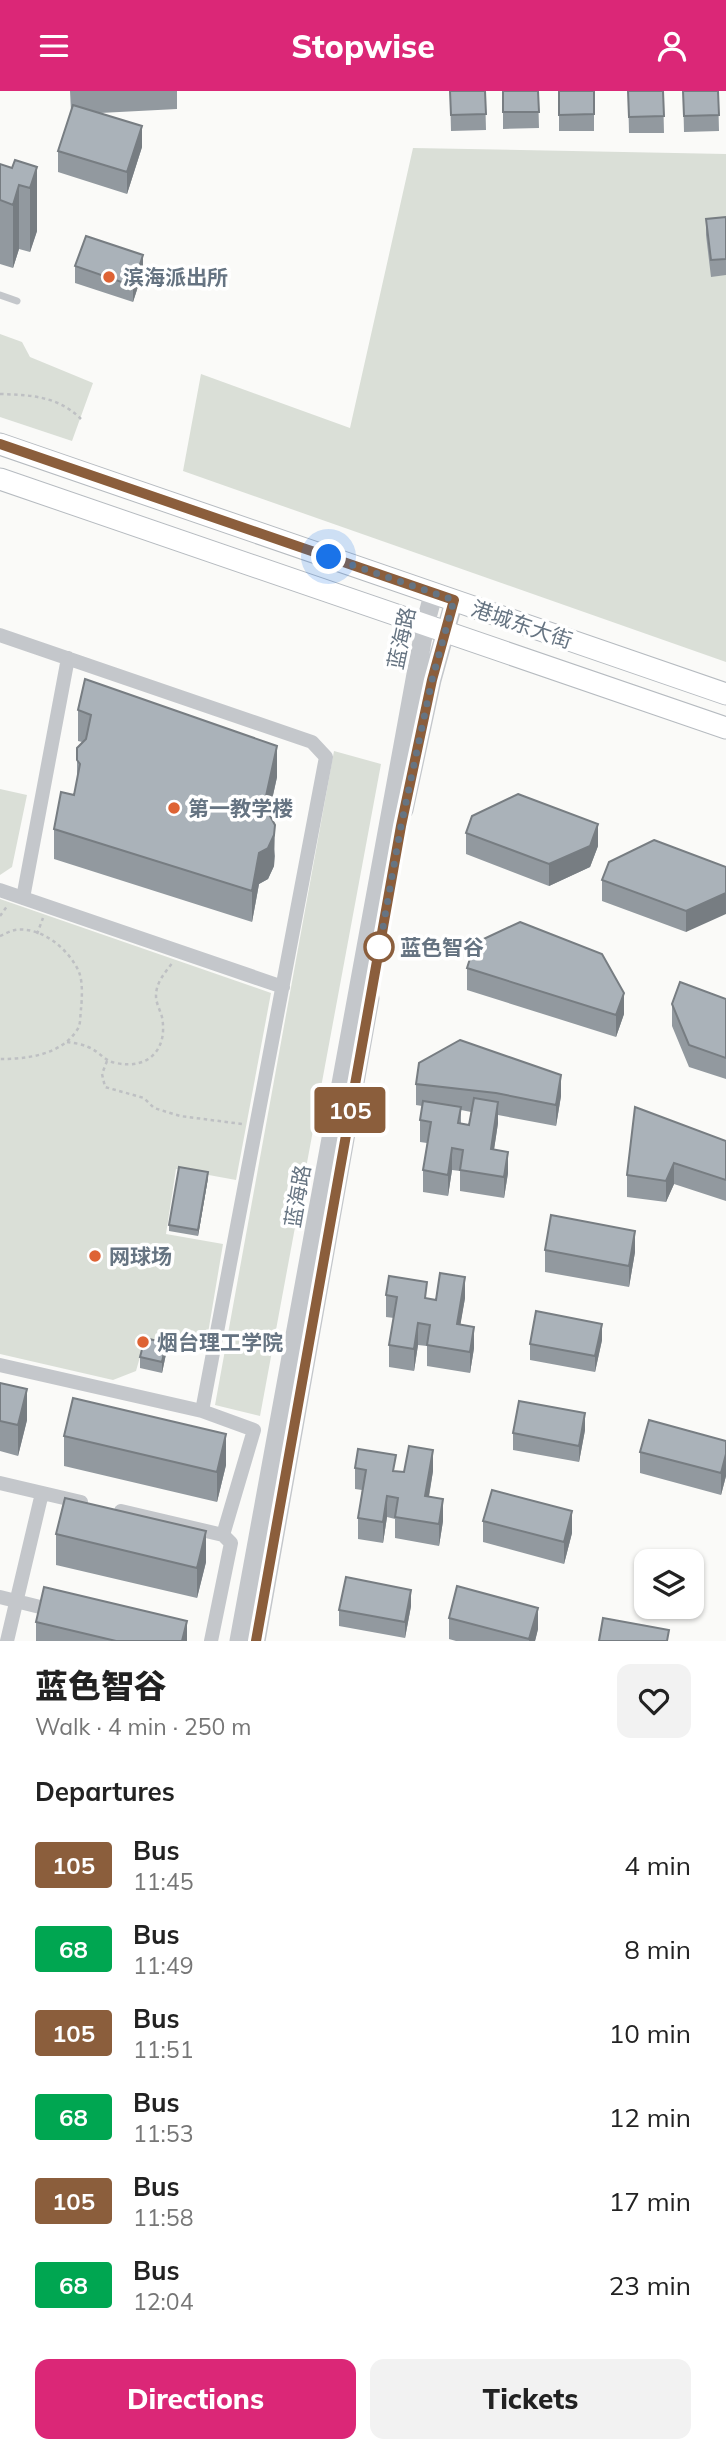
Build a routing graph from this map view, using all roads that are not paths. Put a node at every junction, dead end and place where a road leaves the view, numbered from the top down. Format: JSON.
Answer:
{"nodes":[{"id":1,"x":0,"y":295,"type":"edge"},
{"id":2,"x":17,"y":301,"type":"dead end"},
{"id":3,"x":0,"y":444,"type":"edge"},
{"id":4,"x":0,"y":479,"type":"edge"},
{"id":5,"x":444,"y":598,"type":"junction"},
{"id":6,"x":425,"y":625,"type":"junction"},
{"id":7,"x":446,"y":631,"type":"junction"},
{"id":8,"x":0,"y":635,"type":"edge"},
{"id":9,"x":68,"y":658,"type":"junction"},
{"id":10,"x":726,"y":694,"type":"edge"},
{"id":11,"x":726,"y":728,"type":"edge"},
{"id":12,"x":0,"y":890,"type":"edge"},
{"id":13,"x":17,"y":900,"type":"junction"},
{"id":14,"x":283,"y":987,"type":"junction"},
{"id":15,"x":0,"y":1365,"type":"edge"},
{"id":16,"x":202,"y":1411,"type":"junction"},
{"id":17,"x":0,"y":1483,"type":"edge"},
{"id":18,"x":42,"y":1493,"type":"junction"},
{"id":19,"x":223,"y":1535,"type":"junction"},
{"id":20,"x":0,"y":1597,"type":"edge"},
{"id":21,"x":65,"y":1613,"type":"edge"},
{"id":22,"x":7,"y":1641,"type":"edge"},
{"id":23,"x":211,"y":1641,"type":"edge"},
{"id":24,"x":239,"y":1641,"type":"edge"},
{"id":25,"x":256,"y":1641,"type":"edge"}],
"edges":[{"from":1,"to":2,"type":"lane"},
{"from":3,"to":5,"type":"main road","name":"港城东大街"},
{"from":4,"to":6,"type":"main road","name":"港城东大街"},
{"from":5,"to":6,"type":"street","name":"蓝海路"},
{"from":5,"to":7,"type":"street","name":"蓝海路"},
{"from":5,"to":10,"type":"main road","name":"港城东大街"},
{"from":6,"to":7,"type":"main road","name":"港城东大街"},
{"from":6,"to":24,"type":"street","name":"蓝海路"},
{"from":7,"to":11,"type":"main road","name":"港城东大街"},
{"from":7,"to":25,"type":"street","name":"蓝海路"},
{"from":8,"to":9,"type":"street"},
{"from":9,"to":13,"type":"street"},
{"from":9,"to":14,"type":"street"},
{"from":12,"to":13,"type":"street"},
{"from":13,"to":14,"type":"street"},
{"from":14,"to":16,"type":"street"},
{"from":15,"to":16,"type":"street"},
{"from":16,"to":19,"type":"street"},
{"from":17,"to":18,"type":"street"},
{"from":18,"to":19,"type":"street"},
{"from":18,"to":22,"type":"street"},
{"from":19,"to":23,"type":"street"},
{"from":20,"to":21,"type":"street"}]}
